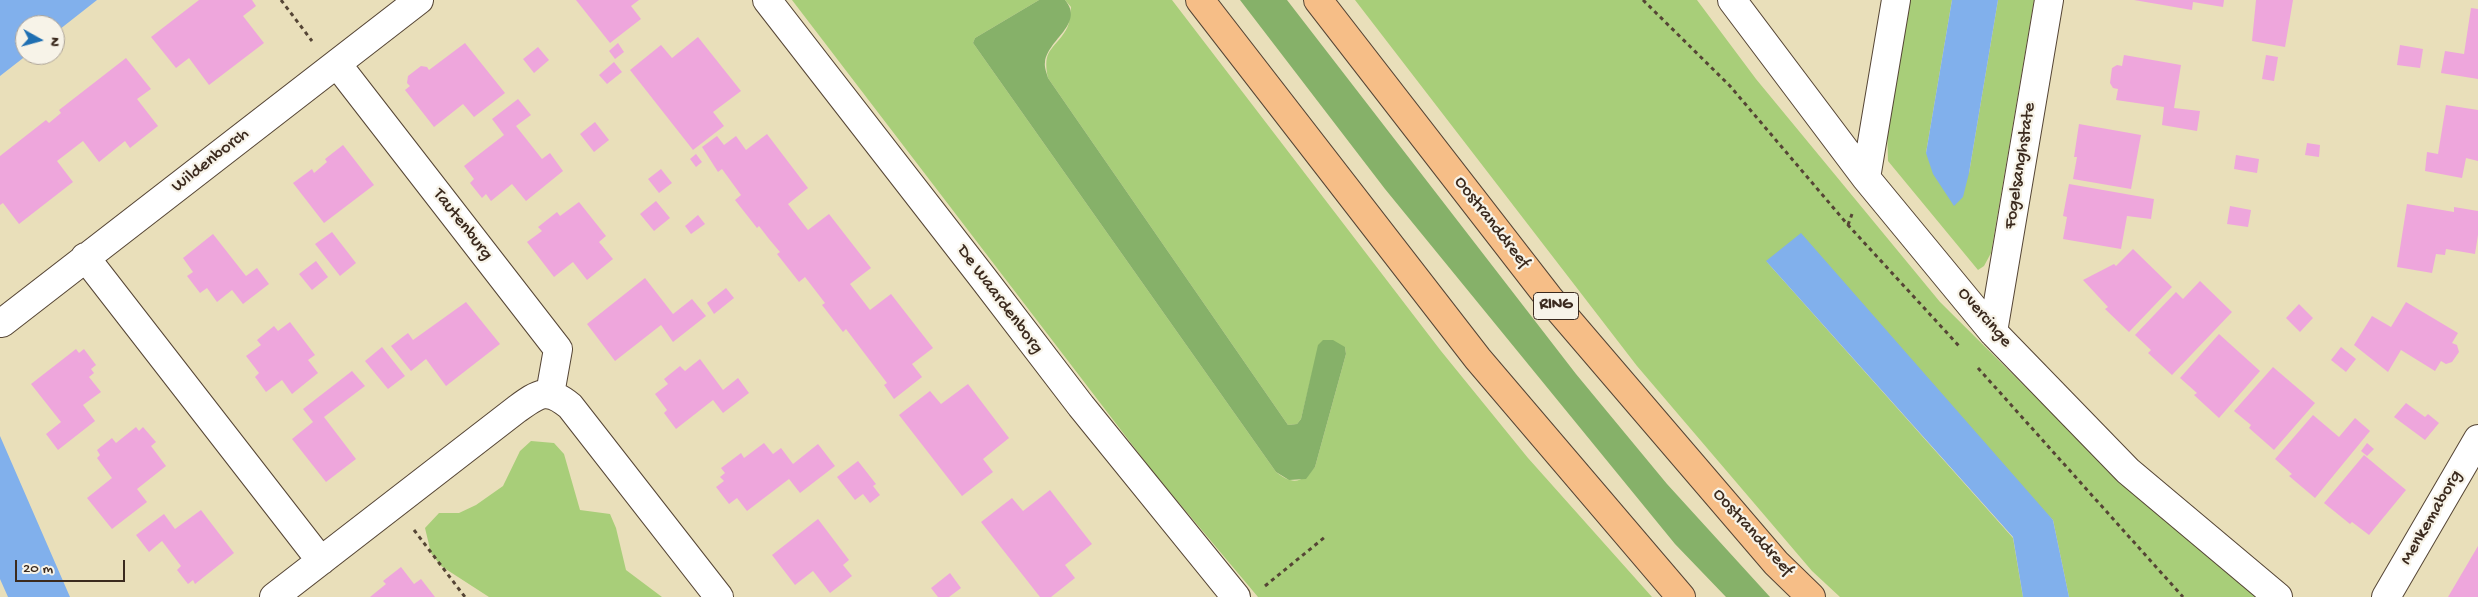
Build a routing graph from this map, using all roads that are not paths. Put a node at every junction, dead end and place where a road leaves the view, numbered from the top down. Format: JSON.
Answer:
{"nodes":[{"id":1,"x":419,"y":0,"type":"edge"},
{"id":2,"x":767,"y":0,"type":"edge"},
{"id":3,"x":1200,"y":0,"type":"edge"},
{"id":4,"x":1318,"y":0,"type":"edge"},
{"id":5,"x":1732,"y":0,"type":"edge"},
{"id":6,"x":1896,"y":0,"type":"edge"},
{"id":7,"x":2048,"y":0,"type":"edge"},
{"id":8,"x":337,"y":64,"type":"junction"},
{"id":9,"x":1866,"y":178,"type":"junction"},
{"id":10,"x":85,"y":258,"type":"junction"},
{"id":11,"x":2,"y":323,"type":"dead end"},
{"id":12,"x":1993,"y":332,"type":"junction"},
{"id":13,"x":550,"y":394,"type":"junction"},
{"id":14,"x":2478,"y":439,"type":"edge"},
{"id":15,"x":321,"y":561,"type":"junction"},
{"id":16,"x":274,"y":597,"type":"edge"},
{"id":17,"x":719,"y":597,"type":"edge"},
{"id":18,"x":1236,"y":597,"type":"edge"},
{"id":19,"x":1681,"y":597,"type":"edge"},
{"id":20,"x":1811,"y":597,"type":"edge"},
{"id":21,"x":2278,"y":597,"type":"edge"},
{"id":22,"x":2386,"y":597,"type":"edge"}],
"edges":[{"from":1,"to":8,"type":"street","name":"Wildenborch"},
{"from":2,"to":18,"type":"street","name":"De Waardenborg"},
{"from":3,"to":19,"type":"main road"},
{"from":4,"to":20,"type":"main road","name":"Oostranddreef","number":"RING"},
{"from":5,"to":9,"type":"street","name":"Overcinge"},
{"from":6,"to":9,"type":"street"},
{"from":7,"to":12,"type":"street","name":"Fogelsanghstate"},
{"from":8,"to":10,"type":"street","name":"Wildenborch"},
{"from":8,"to":13,"type":"street","name":"Tautenburg"},
{"from":9,"to":12,"type":"street","name":"Overcinge"},
{"from":10,"to":11,"type":"street","name":"Wildenborch"},
{"from":10,"to":15,"type":"street"},
{"from":12,"to":21,"type":"street","name":"Overcinge"},
{"from":13,"to":15,"type":"street"},
{"from":13,"to":17,"type":"street"},
{"from":14,"to":22,"type":"street","name":"Menkemaborg"},
{"from":15,"to":16,"type":"street"}]}
